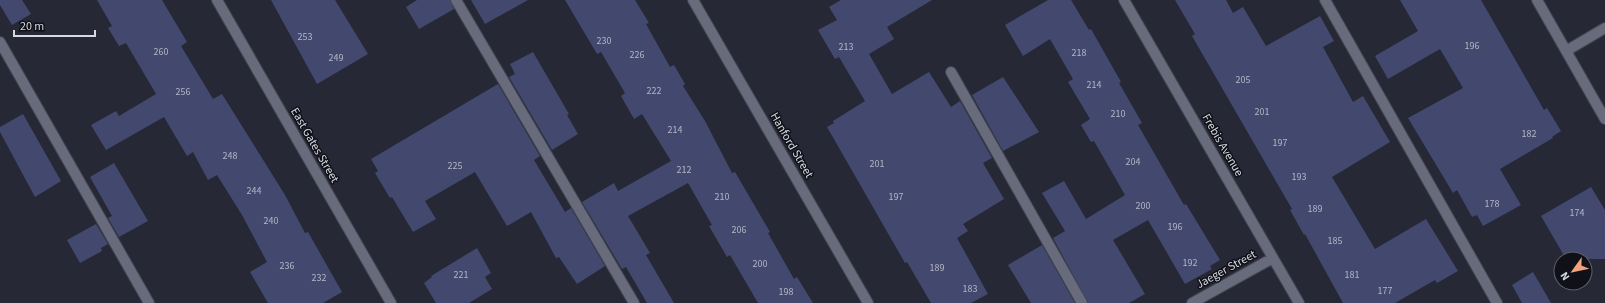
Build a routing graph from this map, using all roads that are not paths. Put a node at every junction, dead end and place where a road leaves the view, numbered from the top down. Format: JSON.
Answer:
{"nodes":[{"id":1,"x":217,"y":0,"type":"edge"},
{"id":2,"x":456,"y":0,"type":"edge"},
{"id":3,"x":693,"y":0,"type":"edge"},
{"id":4,"x":1124,"y":0,"type":"edge"},
{"id":5,"x":1325,"y":0,"type":"edge"},
{"id":6,"x":1537,"y":0,"type":"edge"},
{"id":7,"x":1605,"y":28,"type":"edge"},
{"id":8,"x":0,"y":42,"type":"edge"},
{"id":9,"x":1566,"y":51,"type":"junction"},
{"id":10,"x":950,"y":72,"type":"dead end"},
{"id":11,"x":1605,"y":119,"type":"edge"},
{"id":12,"x":1273,"y":258,"type":"junction"},
{"id":13,"x":149,"y":303,"type":"edge"},
{"id":14,"x":390,"y":303,"type":"edge"},
{"id":15,"x":634,"y":303,"type":"edge"},
{"id":16,"x":868,"y":303,"type":"edge"},
{"id":17,"x":1082,"y":303,"type":"edge"},
{"id":18,"x":1192,"y":303,"type":"edge"},
{"id":19,"x":1299,"y":303,"type":"edge"},
{"id":20,"x":1497,"y":303,"type":"edge"}],
"edges":[{"from":1,"to":14,"type":"street","name":"East Gates Street"},
{"from":2,"to":15,"type":"street"},
{"from":3,"to":16,"type":"street","name":"Hanford Street"},
{"from":4,"to":12,"type":"street","name":"Frebis Avenue"},
{"from":5,"to":20,"type":"street"},
{"from":6,"to":9,"type":"street"},
{"from":7,"to":9,"type":"street"},
{"from":8,"to":13,"type":"street"},
{"from":9,"to":11,"type":"street"},
{"from":10,"to":17,"type":"street"},
{"from":12,"to":18,"type":"street","name":"Jaeger Street"},
{"from":12,"to":19,"type":"street","name":"Frebis Avenue"}]}
